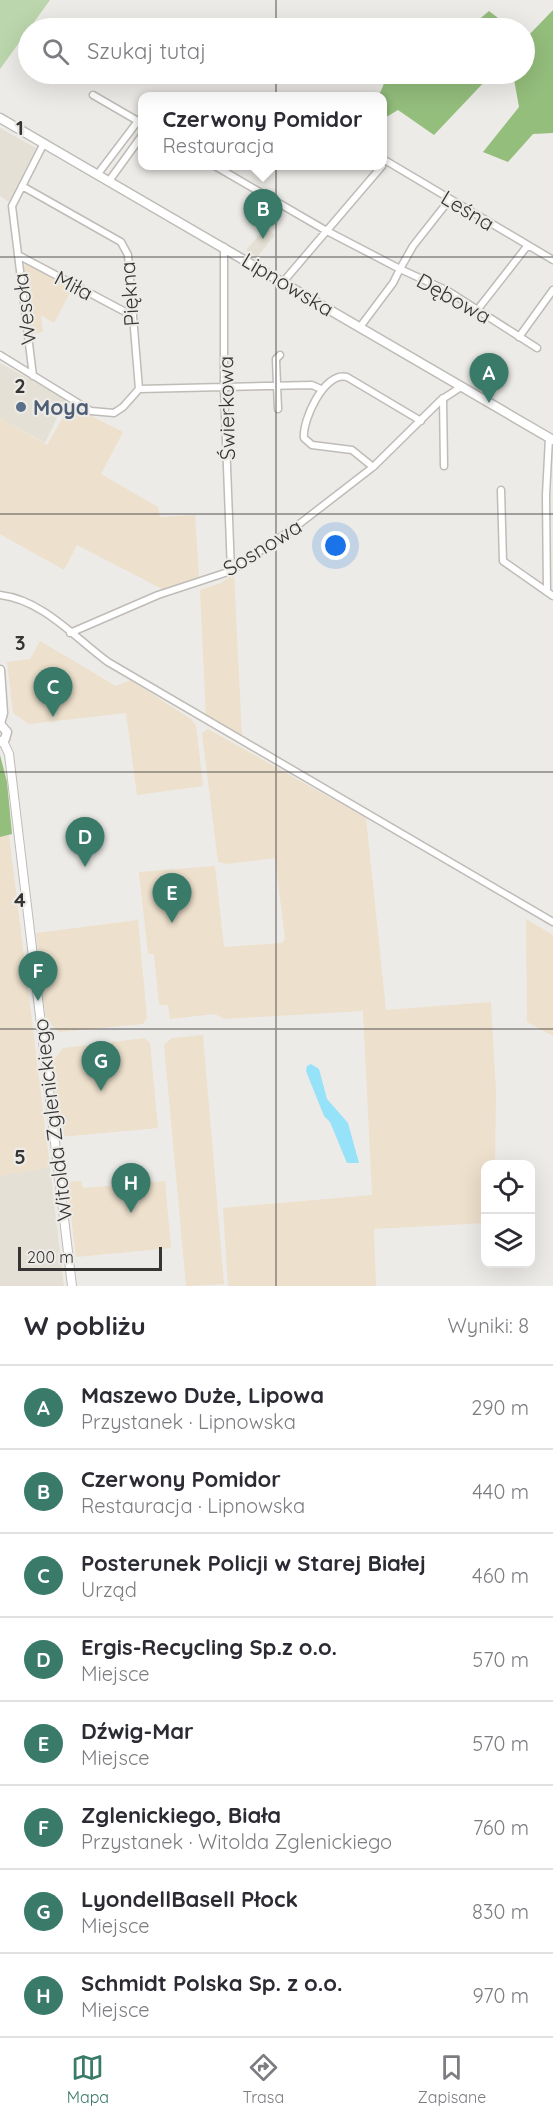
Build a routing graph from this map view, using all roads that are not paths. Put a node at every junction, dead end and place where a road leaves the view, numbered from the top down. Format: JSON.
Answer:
{"nodes":[{"id":1,"x":93,"y":95,"type":"dead end"},
{"id":2,"x":0,"y":118,"type":"edge"},
{"id":3,"x":138,"y":121,"type":"edge"},
{"id":4,"x":0,"y":123,"type":"edge"},
{"id":5,"x":138,"y":127,"type":"edge"},
{"id":6,"x":21,"y":130,"type":"junction"},
{"id":7,"x":138,"y":141,"type":"edge"},
{"id":8,"x":44,"y":143,"type":"junction"},
{"id":9,"x":387,"y":165,"type":"edge"},
{"id":10,"x":223,"y":170,"type":"edge"},
{"id":11,"x":378,"y":170,"type":"edge"},
{"id":12,"x":97,"y":175,"type":"junction"},
{"id":13,"x":109,"y":181,"type":"junction"},
{"id":14,"x":22,"y":186,"type":"junction"},
{"id":15,"x":450,"y":199,"type":"junction"},
{"id":16,"x":325,"y":230,"type":"junction"},
{"id":17,"x":528,"y":245,"type":"junction"},
{"id":18,"x":224,"y":246,"type":"junction"},
{"id":19,"x":18,"y":255,"type":"junction"},
{"id":20,"x":553,"y":260,"type":"edge"},
{"id":21,"x":400,"y":269,"type":"junction"},
{"id":22,"x":283,"y":282,"type":"junction"},
{"id":23,"x":553,"y":290,"type":"edge"},
{"id":24,"x":478,"y":309,"type":"junction"},
{"id":25,"x":131,"y":315,"type":"junction"},
{"id":26,"x":360,"y":327,"type":"junction"},
{"id":27,"x":519,"y":337,"type":"junction"},
{"id":28,"x":537,"y":348,"type":"dead end"},
{"id":29,"x":0,"y":355,"type":"edge"},
{"id":30,"x":280,"y":355,"type":"dead end"},
{"id":31,"x":33,"y":376,"type":"junction"},
{"id":32,"x":277,"y":386,"type":"junction"},
{"id":33,"x":461,"y":387,"type":"junction"},
{"id":34,"x":224,"y":388,"type":"junction"},
{"id":35,"x":139,"y":389,"type":"junction"},
{"id":36,"x":321,"y":389,"type":"junction"},
{"id":37,"x":443,"y":398,"type":"junction"},
{"id":38,"x":278,"y":409,"type":"dead end"},
{"id":39,"x":421,"y":421,"type":"junction"},
{"id":40,"x":551,"y":439,"type":"edge"},
{"id":41,"x":444,"y":466,"type":"dead end"},
{"id":42,"x":373,"y":467,"type":"junction"},
{"id":43,"x":501,"y":490,"type":"dead end"},
{"id":44,"x":231,"y":571,"type":"junction"},
{"id":45,"x":550,"y":594,"type":"edge"},
{"id":46,"x":0,"y":595,"type":"edge"},
{"id":47,"x":70,"y":633,"type":"junction"},
{"id":48,"x":0,"y":670,"type":"edge"},
{"id":49,"x":0,"y":724,"type":"edge"},
{"id":50,"x":1,"y":742,"type":"edge"},
{"id":51,"x":553,"y":922,"type":"edge"},
{"id":52,"x":72,"y":1286,"type":"edge"}],
"edges":[{"from":1,"to":3,"type":"street"},
{"from":2,"to":6,"type":"main road","name":"Lipnowska"},
{"from":4,"to":6,"type":"main road","name":"Lipnowska"},
{"from":5,"to":12,"type":"street"},
{"from":6,"to":8,"type":"main road","name":"Lipnowska"},
{"from":7,"to":13,"type":"street"},
{"from":8,"to":12,"type":"main road","name":"Lipnowska"},
{"from":8,"to":14,"type":"street","name":"Wesoła"},
{"from":9,"to":15,"type":"street","name":"Leśna"},
{"from":10,"to":16,"type":"street"},
{"from":11,"to":16,"type":"street"},
{"from":12,"to":13,"type":"main road","name":"Lipnowska"},
{"from":13,"to":18,"type":"main road","name":"Lipnowska"},
{"from":14,"to":19,"type":"street","name":"Wesoła"},
{"from":14,"to":25,"type":"street","name":"Piękna"},
{"from":15,"to":17,"type":"street","name":"Leśna"},
{"from":15,"to":21,"type":"street"},
{"from":16,"to":21,"type":"street"},
{"from":16,"to":22,"type":"street"},
{"from":17,"to":20,"type":"street","name":"Leśna"},
{"from":17,"to":24,"type":"street"},
{"from":18,"to":22,"type":"main road","name":"Lipnowska"},
{"from":18,"to":34,"type":"street","name":"Świerkowa"},
{"from":19,"to":25,"type":"street","name":"Miła"},
{"from":19,"to":31,"type":"street","name":"Wesoła"},
{"from":21,"to":24,"type":"street","name":"Dębowa"},
{"from":21,"to":26,"type":"street","name":"Dębowa"},
{"from":22,"to":26,"type":"main road","name":"Lipnowska"},
{"from":23,"to":27,"type":"street"},
{"from":24,"to":27,"type":"street","name":"Dębowa"},
{"from":25,"to":35,"type":"street","name":"Piękna"},
{"from":26,"to":33,"type":"main road","name":"Lipnowska"},
{"from":27,"to":28,"type":"street","name":"Dębowa"},
{"from":29,"to":31,"type":"street"},
{"from":30,"to":32,"type":"street"},
{"from":31,"to":35,"type":"street"},
{"from":32,"to":34,"type":"street"},
{"from":32,"to":36,"type":"street"},
{"from":32,"to":38,"type":"street"},
{"from":33,"to":37,"type":"street","name":"Sosnowa"},
{"from":33,"to":40,"type":"main road","name":"Lipnowska"},
{"from":34,"to":35,"type":"street"},
{"from":34,"to":44,"type":"street","name":"Świerkowa"},
{"from":36,"to":39,"type":"street"},
{"from":36,"to":42,"type":"street"},
{"from":37,"to":39,"type":"street","name":"Sosnowa"},
{"from":37,"to":41,"type":"street"},
{"from":39,"to":42,"type":"street","name":"Sosnowa"},
{"from":40,"to":45,"type":"street"},
{"from":42,"to":44,"type":"street","name":"Sosnowa"},
{"from":43,"to":45,"type":"street"},
{"from":44,"to":47,"type":"street","name":"Sosnowa"},
{"from":46,"to":47,"type":"street"},
{"from":47,"to":51,"type":"street"},
{"from":48,"to":49,"type":"main road"},
{"from":49,"to":50,"type":"main road"},
{"from":50,"to":52,"type":"street","name":"Witolda Zglenickiego"}]}
